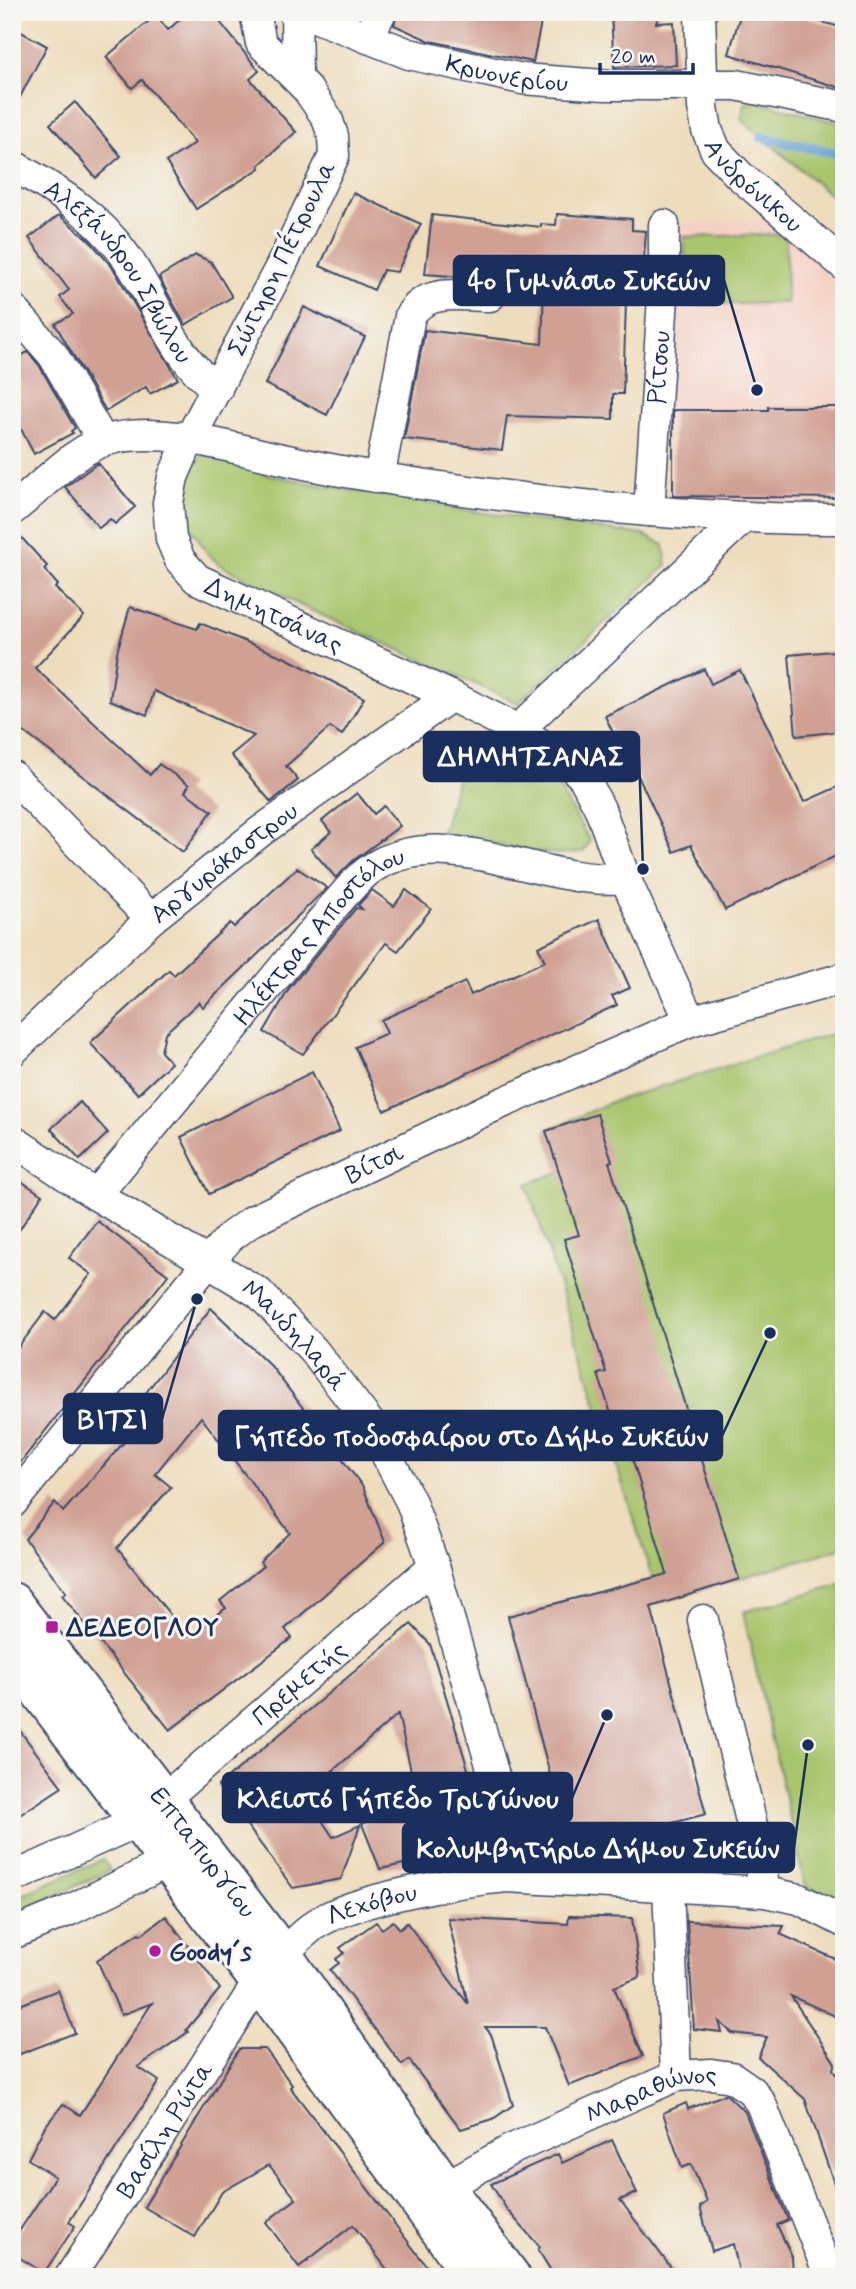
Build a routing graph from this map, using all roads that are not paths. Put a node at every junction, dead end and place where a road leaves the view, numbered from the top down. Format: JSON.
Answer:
{"nodes":[{"id":1,"x":255,"y":12,"type":"edge"},
{"id":2,"x":296,"y":12,"type":"edge"},
{"id":3,"x":302,"y":12,"type":"edge"},
{"id":4,"x":700,"y":12,"type":"edge"},
{"id":5,"x":375,"y":25,"type":"edge"},
{"id":6,"x":297,"y":77,"type":"junction"},
{"id":7,"x":702,"y":85,"type":"junction"},
{"id":8,"x":844,"y":107,"type":"edge"},
{"id":9,"x":12,"y":165,"type":"edge"},
{"id":10,"x":664,"y":225,"type":"dead end"},
{"id":11,"x":844,"y":265,"type":"edge"},
{"id":12,"x":490,"y":296,"type":"dead end"},
{"id":13,"x":12,"y":308,"type":"edge"},
{"id":14,"x":217,"y":388,"type":"junction"},
{"id":15,"x":188,"y":440,"type":"junction"},
{"id":16,"x":103,"y":441,"type":"junction"},
{"id":17,"x":379,"y":478,"type":"junction"},
{"id":18,"x":12,"y":510,"type":"edge"},
{"id":19,"x":649,"y":511,"type":"junction"},
{"id":20,"x":743,"y":518,"type":"junction"},
{"id":21,"x":844,"y":519,"type":"edge"},
{"id":22,"x":450,"y":696,"type":"junction"},
{"id":23,"x":518,"y":730,"type":"junction"},
{"id":24,"x":12,"y":776,"type":"edge"},
{"id":25,"x":625,"y":878,"type":"junction"},
{"id":26,"x":151,"y":919,"type":"junction"},
{"id":27,"x":844,"y":978,"type":"edge"},
{"id":28,"x":690,"y":1021,"type":"junction"},
{"id":29,"x":15,"y":1043,"type":"edge"},
{"id":30,"x":12,"y":1140,"type":"edge"},
{"id":31,"x":96,"y":1195,"type":"junction"},
{"id":32,"x":209,"y":1261,"type":"junction"},
{"id":33,"x":12,"y":1503,"type":"edge"},
{"id":34,"x":434,"y":1566,"type":"junction"},
{"id":35,"x":12,"y":1602,"type":"edge"},
{"id":36,"x":703,"y":1620,"type":"dead end"},
{"id":37,"x":12,"y":1656,"type":"edge"},
{"id":38,"x":150,"y":1810,"type":"junction"},
{"id":39,"x":184,"y":1854,"type":"junction"},
{"id":40,"x":523,"y":1877,"type":"junction"},
{"id":41,"x":12,"y":1878,"type":"edge"},
{"id":42,"x":668,"y":1887,"type":"junction"},
{"id":43,"x":765,"y":1892,"type":"junction"},
{"id":44,"x":844,"y":1922,"type":"edge"},
{"id":45,"x":12,"y":1934,"type":"edge"},
{"id":46,"x":271,"y":1968,"type":"junction"},
{"id":47,"x":676,"y":2076,"type":"junction"},
{"id":48,"x":445,"y":2188,"type":"junction"},
{"id":49,"x":70,"y":2277,"type":"edge"},
{"id":50,"x":474,"y":2277,"type":"edge"},
{"id":51,"x":511,"y":2277,"type":"edge"},
{"id":52,"x":830,"y":2277,"type":"edge"}],
"edges":[{"from":1,"to":6,"type":"street","name":"Σώτηρη Πέτρουλα"},
{"from":2,"to":6,"type":"street"},
{"from":3,"to":5,"type":"street","name":"Κρυονερίου"},
{"from":4,"to":7,"type":"street"},
{"from":5,"to":7,"type":"street","name":"Κρυονερίου"},
{"from":6,"to":14,"type":"street","name":"Σώτηρη Πέτρουλα"},
{"from":7,"to":8,"type":"street","name":"Κρυονερίου"},
{"from":7,"to":11,"type":"street","name":"Ανδρόνικου"},
{"from":9,"to":14,"type":"street","name":"Αλεξάνδρου Σβώλου"},
{"from":10,"to":19,"type":"street","name":"Ρίτσου"},
{"from":12,"to":17,"type":"street"},
{"from":13,"to":16,"type":"street"},
{"from":14,"to":15,"type":"street","name":"Σώτηρη Πέτρουλα"},
{"from":15,"to":16,"type":"street"},
{"from":15,"to":17,"type":"street"},
{"from":15,"to":22,"type":"street","name":"Δημητσάνας"},
{"from":16,"to":18,"type":"street"},
{"from":17,"to":19,"type":"street"},
{"from":19,"to":20,"type":"street"},
{"from":20,"to":21,"type":"street"},
{"from":20,"to":23,"type":"street"},
{"from":22,"to":23,"type":"street","name":"Δημητσάνας"},
{"from":22,"to":26,"type":"street","name":"Αργυρόκαστρου"},
{"from":23,"to":25,"type":"street","name":"Δημητσάνας"},
{"from":24,"to":26,"type":"street"},
{"from":25,"to":28,"type":"street","name":"Δημητσάνας"},
{"from":25,"to":31,"type":"street","name":"Ηλέκτρας Αποστόλου"},
{"from":26,"to":29,"type":"street","name":"Αργυρόκαστρου"},
{"from":27,"to":28,"type":"street","name":"Βίτσι"},
{"from":28,"to":32,"type":"street","name":"Βίτσι"},
{"from":30,"to":31,"type":"street","name":"Μανδηλαρά"},
{"from":31,"to":32,"type":"street","name":"Μανδηλαρά"},
{"from":32,"to":33,"type":"street","name":"Βίτσι"},
{"from":32,"to":34,"type":"street","name":"Μανδηλαρά"},
{"from":34,"to":38,"type":"street","name":"Πρεμετής"},
{"from":34,"to":40,"type":"street","name":"Μανδηλαρά"},
{"from":35,"to":38,"type":"main road","name":"Επταπυργίου"},
{"from":36,"to":43,"type":"street"},
{"from":37,"to":38,"type":"main road","name":"Επταπυργίου"},
{"from":38,"to":39,"type":"main road","name":"Επταπυργίου"},
{"from":38,"to":41,"type":"street","name":"Πρεμετής"},
{"from":39,"to":45,"type":"street"},
{"from":39,"to":46,"type":"main road","name":"Επταπυργίου"},
{"from":40,"to":42,"type":"street","name":"Λεχόβου"},
{"from":40,"to":46,"type":"street","name":"Λεχόβου"},
{"from":42,"to":43,"type":"street","name":"Λεχόβου"},
{"from":42,"to":47,"type":"street"},
{"from":43,"to":44,"type":"street","name":"Λεχόβου"},
{"from":46,"to":48,"type":"main road","name":"Επταπυργίου"},
{"from":46,"to":49,"type":"street","name":"Βασίλη Ρώτα"},
{"from":46,"to":50,"type":"main road","name":"Επταπυργίου"},
{"from":47,"to":48,"type":"street","name":"Μαραθώνος"},
{"from":47,"to":52,"type":"street","name":"Μαραθώνος"},
{"from":48,"to":51,"type":"main road","name":"Επταπυργίου"}]}
